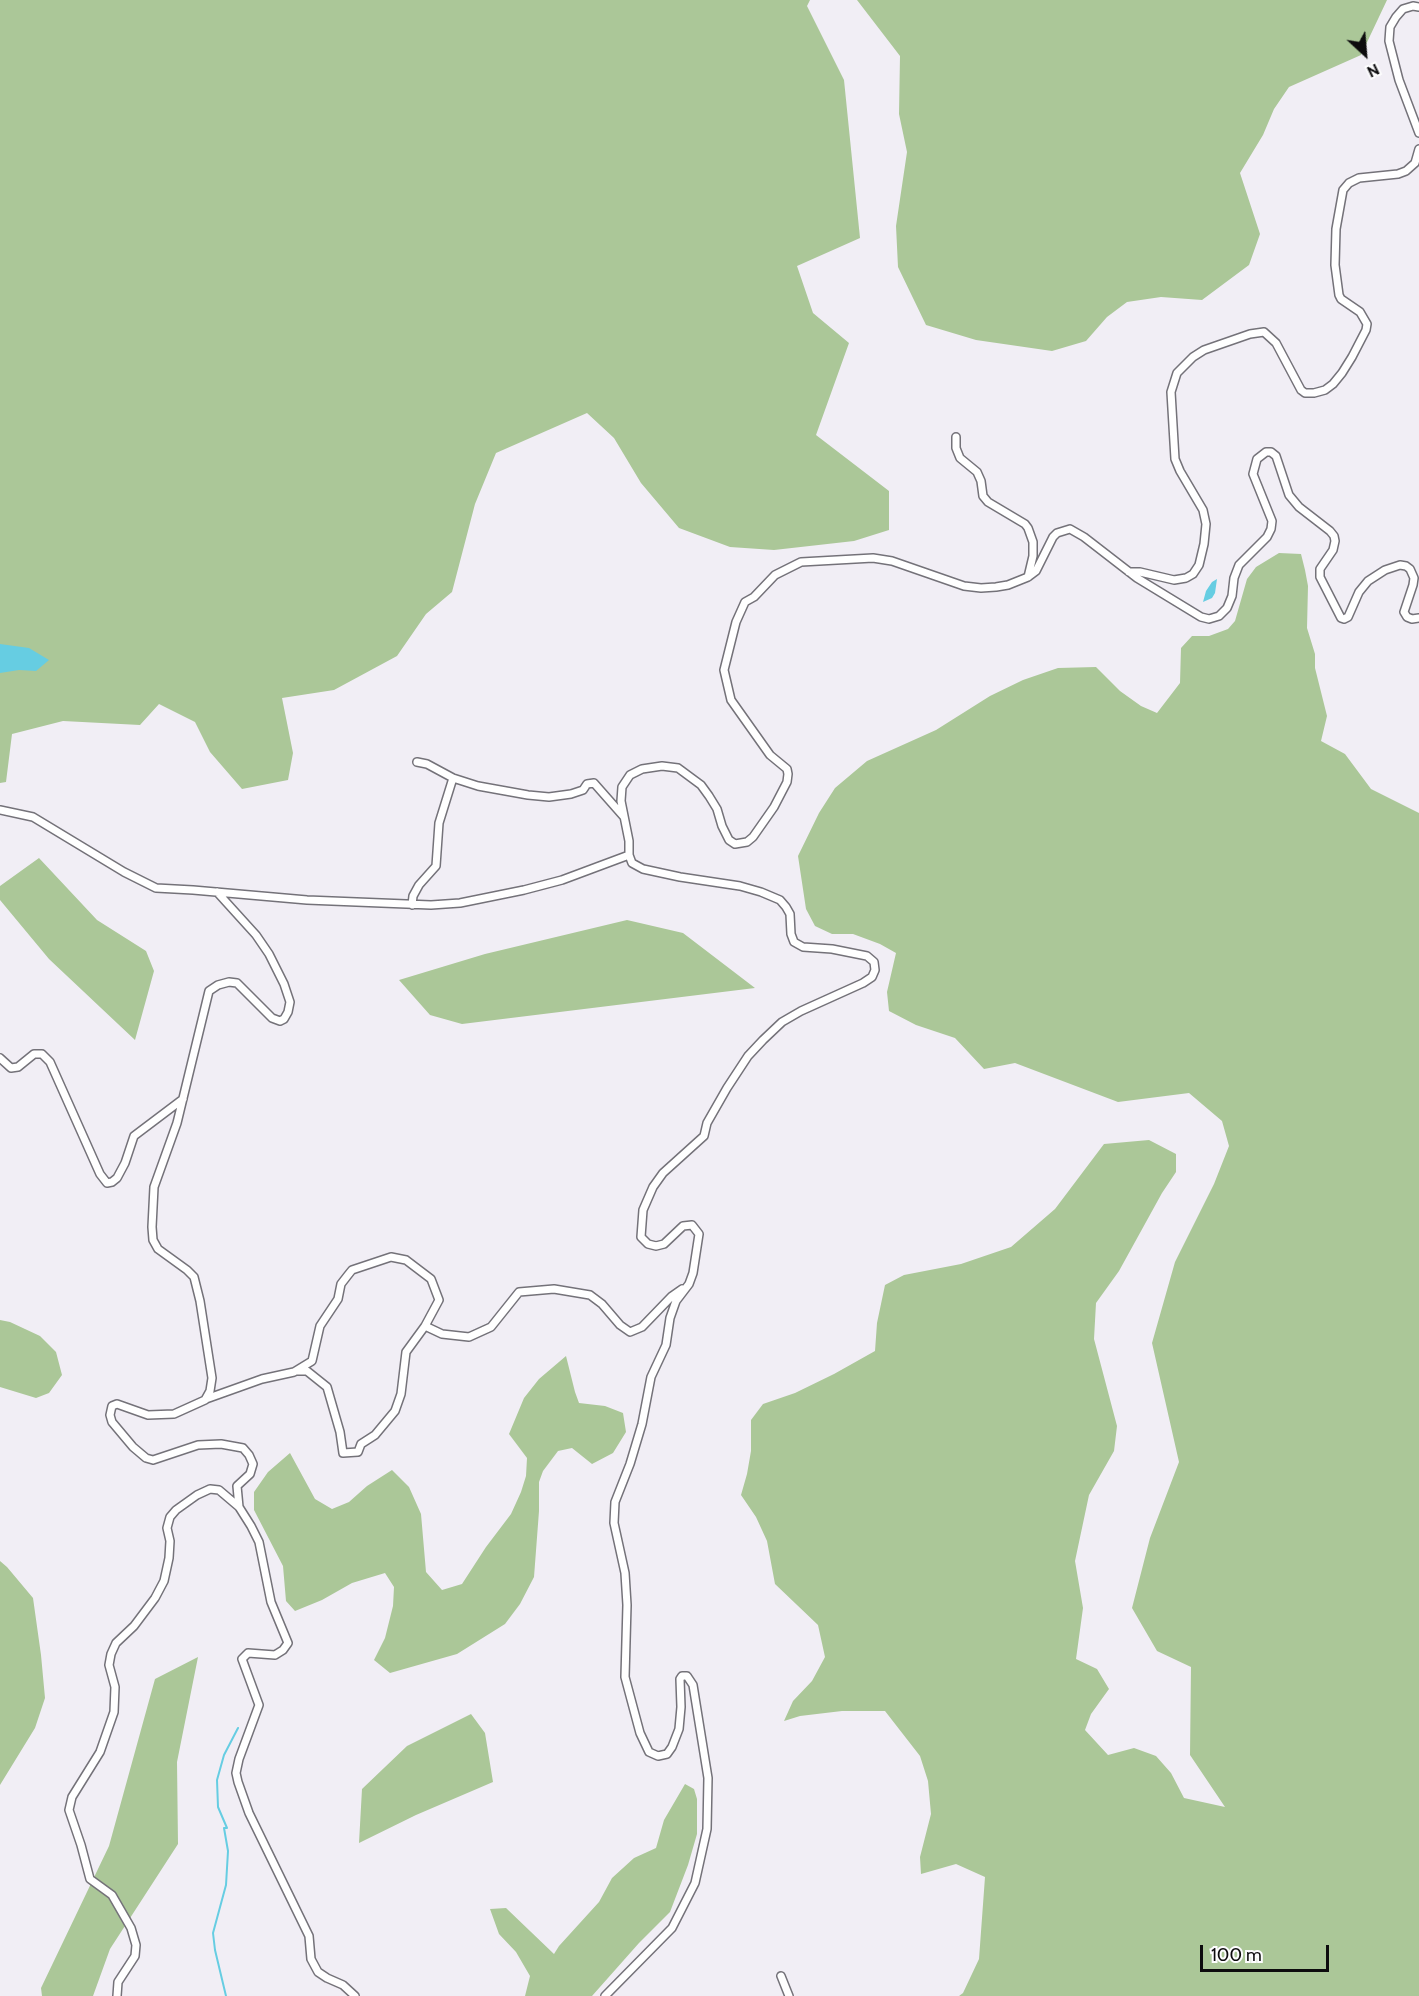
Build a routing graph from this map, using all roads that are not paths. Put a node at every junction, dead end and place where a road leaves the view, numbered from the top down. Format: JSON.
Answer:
{"nodes":[{"id":1,"x":1419,"y":7,"type":"edge"},
{"id":2,"x":1419,"y":133,"type":"edge"},
{"id":3,"x":1419,"y":148,"type":"edge"},
{"id":4,"x":956,"y":437,"type":"dead end"},
{"id":5,"x":1129,"y":573,"type":"junction"},
{"id":6,"x":1028,"y":577,"type":"junction"},
{"id":7,"x":1419,"y":618,"type":"edge"},
{"id":8,"x":417,"y":762,"type":"dead end"},
{"id":9,"x":453,"y":778,"type":"junction"},
{"id":10,"x":0,"y":810,"type":"edge"},
{"id":11,"x":625,"y":818,"type":"junction"},
{"id":12,"x":629,"y":855,"type":"junction"},
{"id":13,"x":217,"y":892,"type":"junction"},
{"id":14,"x":412,"y":905,"type":"junction"},
{"id":15,"x":0,"y":1058,"type":"edge"},
{"id":16,"x":183,"y":1099,"type":"junction"},
{"id":17,"x":689,"y":1284,"type":"junction"},
{"id":18,"x":425,"y":1326,"type":"junction"},
{"id":19,"x":294,"y":1371,"type":"junction"},
{"id":20,"x":205,"y":1400,"type":"junction"},
{"id":21,"x":239,"y":1507,"type":"junction"},
{"id":22,"x":781,"y":1976,"type":"dead end"},
{"id":23,"x":117,"y":1996,"type":"edge"},
{"id":24,"x":355,"y":1996,"type":"edge"},
{"id":25,"x":605,"y":1996,"type":"edge"},
{"id":26,"x":789,"y":1996,"type":"edge"}],
"edges":[{"from":1,"to":2,"type":"street"},
{"from":3,"to":5,"type":"street"},
{"from":4,"to":6,"type":"street"},
{"from":5,"to":6,"type":"street"},
{"from":5,"to":7,"type":"street"},
{"from":6,"to":11,"type":"street"},
{"from":8,"to":9,"type":"street"},
{"from":9,"to":11,"type":"street"},
{"from":9,"to":14,"type":"street"},
{"from":10,"to":13,"type":"street"},
{"from":11,"to":12,"type":"street"},
{"from":12,"to":14,"type":"street"},
{"from":12,"to":17,"type":"street"},
{"from":13,"to":14,"type":"street"},
{"from":13,"to":16,"type":"street"},
{"from":15,"to":16,"type":"street"},
{"from":16,"to":20,"type":"street"},
{"from":17,"to":18,"type":"street"},
{"from":17,"to":25,"type":"street"},
{"from":18,"to":19,"type":"street"},
{"from":18,"to":19,"type":"street"},
{"from":19,"to":20,"type":"street"},
{"from":20,"to":21,"type":"street"},
{"from":21,"to":23,"type":"street"},
{"from":21,"to":24,"type":"street"},
{"from":22,"to":26,"type":"street"}]}
